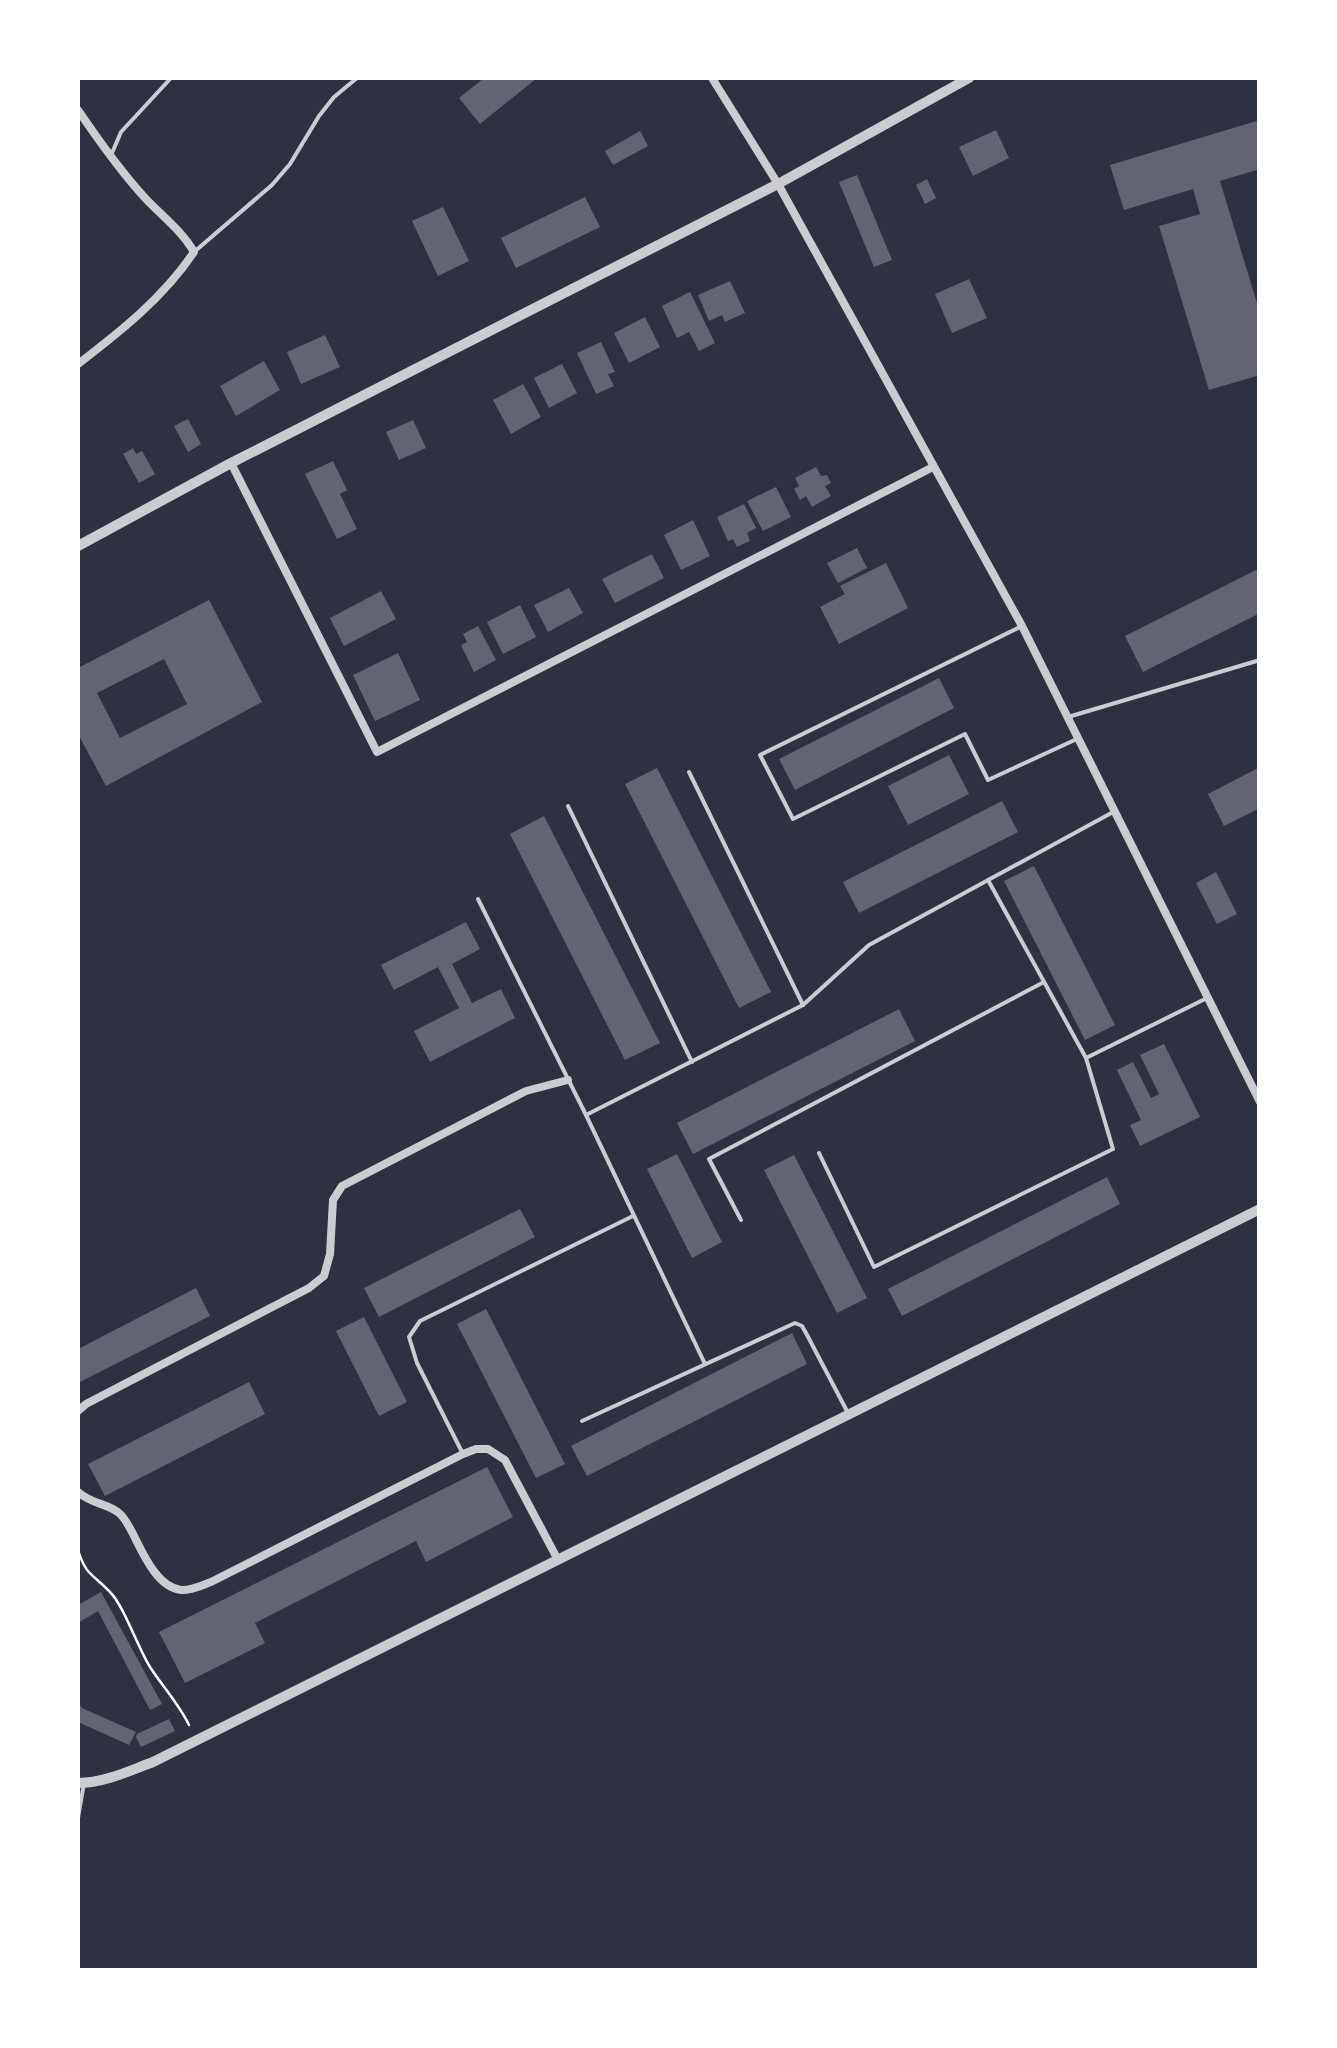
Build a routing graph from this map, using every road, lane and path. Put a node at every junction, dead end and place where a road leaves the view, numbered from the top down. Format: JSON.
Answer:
{"nodes":[{"id":1,"x":170,"y":78,"type":"edge"},
{"id":2,"x":356,"y":78,"type":"edge"},
{"id":3,"x":712,"y":78,"type":"edge"},
{"id":4,"x":969,"y":78,"type":"edge"},
{"id":5,"x":78,"y":110,"type":"edge"},
{"id":6,"x":110,"y":158,"type":"junction"},
{"id":7,"x":778,"y":184,"type":"junction"},
{"id":8,"x":194,"y":252,"type":"junction"},
{"id":9,"x":78,"y":364,"type":"edge"},
{"id":10,"x":231,"y":462,"type":"junction"},
{"id":11,"x":933,"y":467,"type":"junction"},
{"id":12,"x":78,"y":546,"type":"edge"},
{"id":13,"x":1022,"y":626,"type":"junction"},
{"id":14,"x":1260,"y":660,"type":"edge"},
{"id":15,"x":1068,"y":717,"type":"junction"},
{"id":16,"x":1079,"y":738,"type":"junction"},
{"id":17,"x":689,"y":772,"type":"dead end"},
{"id":18,"x":568,"y":806,"type":"dead end"},
{"id":19,"x":1115,"y":811,"type":"junction"},
{"id":20,"x":988,"y":880,"type":"junction"},
{"id":21,"x":478,"y":899,"type":"dead end"},
{"id":22,"x":1044,"y":982,"type":"junction"},
{"id":23,"x":1207,"y":998,"type":"junction"},
{"id":24,"x":802,"y":1005,"type":"junction"},
{"id":25,"x":1086,"y":1058,"type":"junction"},
{"id":26,"x":692,"y":1062,"type":"junction"},
{"id":27,"x":568,"y":1080,"type":"junction"},
{"id":28,"x":1255,"y":1083,"type":"edge"},
{"id":29,"x":1260,"y":1102,"type":"edge"},
{"id":30,"x":586,"y":1115,"type":"junction"},
{"id":31,"x":818,"y":1152,"type":"dead end"},
{"id":32,"x":1260,"y":1209,"type":"edge"},
{"id":33,"x":632,"y":1216,"type":"junction"},
{"id":34,"x":741,"y":1220,"type":"dead end"},
{"id":35,"x":705,"y":1364,"type":"junction"},
{"id":36,"x":78,"y":1411,"type":"edge"},
{"id":37,"x":849,"y":1414,"type":"junction"},
{"id":38,"x":582,"y":1421,"type":"dead end"},
{"id":39,"x":463,"y":1454,"type":"junction"},
{"id":40,"x":78,"y":1492,"type":"edge"},
{"id":41,"x":78,"y":1550,"type":"edge"},
{"id":42,"x":558,"y":1560,"type":"junction"},
{"id":43,"x":196,"y":1740,"type":"junction"},
{"id":44,"x":81,"y":1783,"type":"edge"},
{"id":45,"x":78,"y":1818,"type":"edge"}],
"edges":[{"from":1,"to":6,"type":"lane"},
{"from":2,"to":8,"type":"lane"},
{"from":3,"to":7,"type":"street"},
{"from":4,"to":7,"type":"street"},
{"from":5,"to":6,"type":"street"},
{"from":6,"to":8,"type":"street"},
{"from":7,"to":10,"type":"street"},
{"from":7,"to":11,"type":"street"},
{"from":8,"to":9,"type":"street"},
{"from":10,"to":11,"type":"street"},
{"from":10,"to":12,"type":"street"},
{"from":11,"to":13,"type":"street"},
{"from":13,"to":15,"type":"street"},
{"from":13,"to":16,"type":"lane"},
{"from":14,"to":15,"type":"lane"},
{"from":15,"to":16,"type":"street"},
{"from":16,"to":19,"type":"street"},
{"from":17,"to":24,"type":"lane"},
{"from":18,"to":26,"type":"lane"},
{"from":19,"to":20,"type":"lane"},
{"from":19,"to":23,"type":"street"},
{"from":20,"to":22,"type":"lane"},
{"from":20,"to":24,"type":"lane"},
{"from":21,"to":27,"type":"lane"},
{"from":22,"to":25,"type":"lane"},
{"from":22,"to":34,"type":"lane"},
{"from":23,"to":25,"type":"lane"},
{"from":23,"to":28,"type":"street"},
{"from":24,"to":26,"type":"lane"},
{"from":25,"to":31,"type":"lane"},
{"from":26,"to":30,"type":"lane"},
{"from":27,"to":30,"type":"lane"},
{"from":27,"to":36,"type":"street"},
{"from":28,"to":29,"type":"street"},
{"from":30,"to":33,"type":"lane"},
{"from":32,"to":37,"type":"street"},
{"from":33,"to":35,"type":"lane"},
{"from":33,"to":39,"type":"lane"},
{"from":35,"to":37,"type":"lane"},
{"from":35,"to":38,"type":"lane"},
{"from":37,"to":42,"type":"street"},
{"from":39,"to":40,"type":"street"},
{"from":39,"to":42,"type":"street"},
{"from":41,"to":43,"type":"path"},
{"from":42,"to":43,"type":"street"},
{"from":43,"to":44,"type":"street"},
{"from":44,"to":45,"type":"lane"}]}
